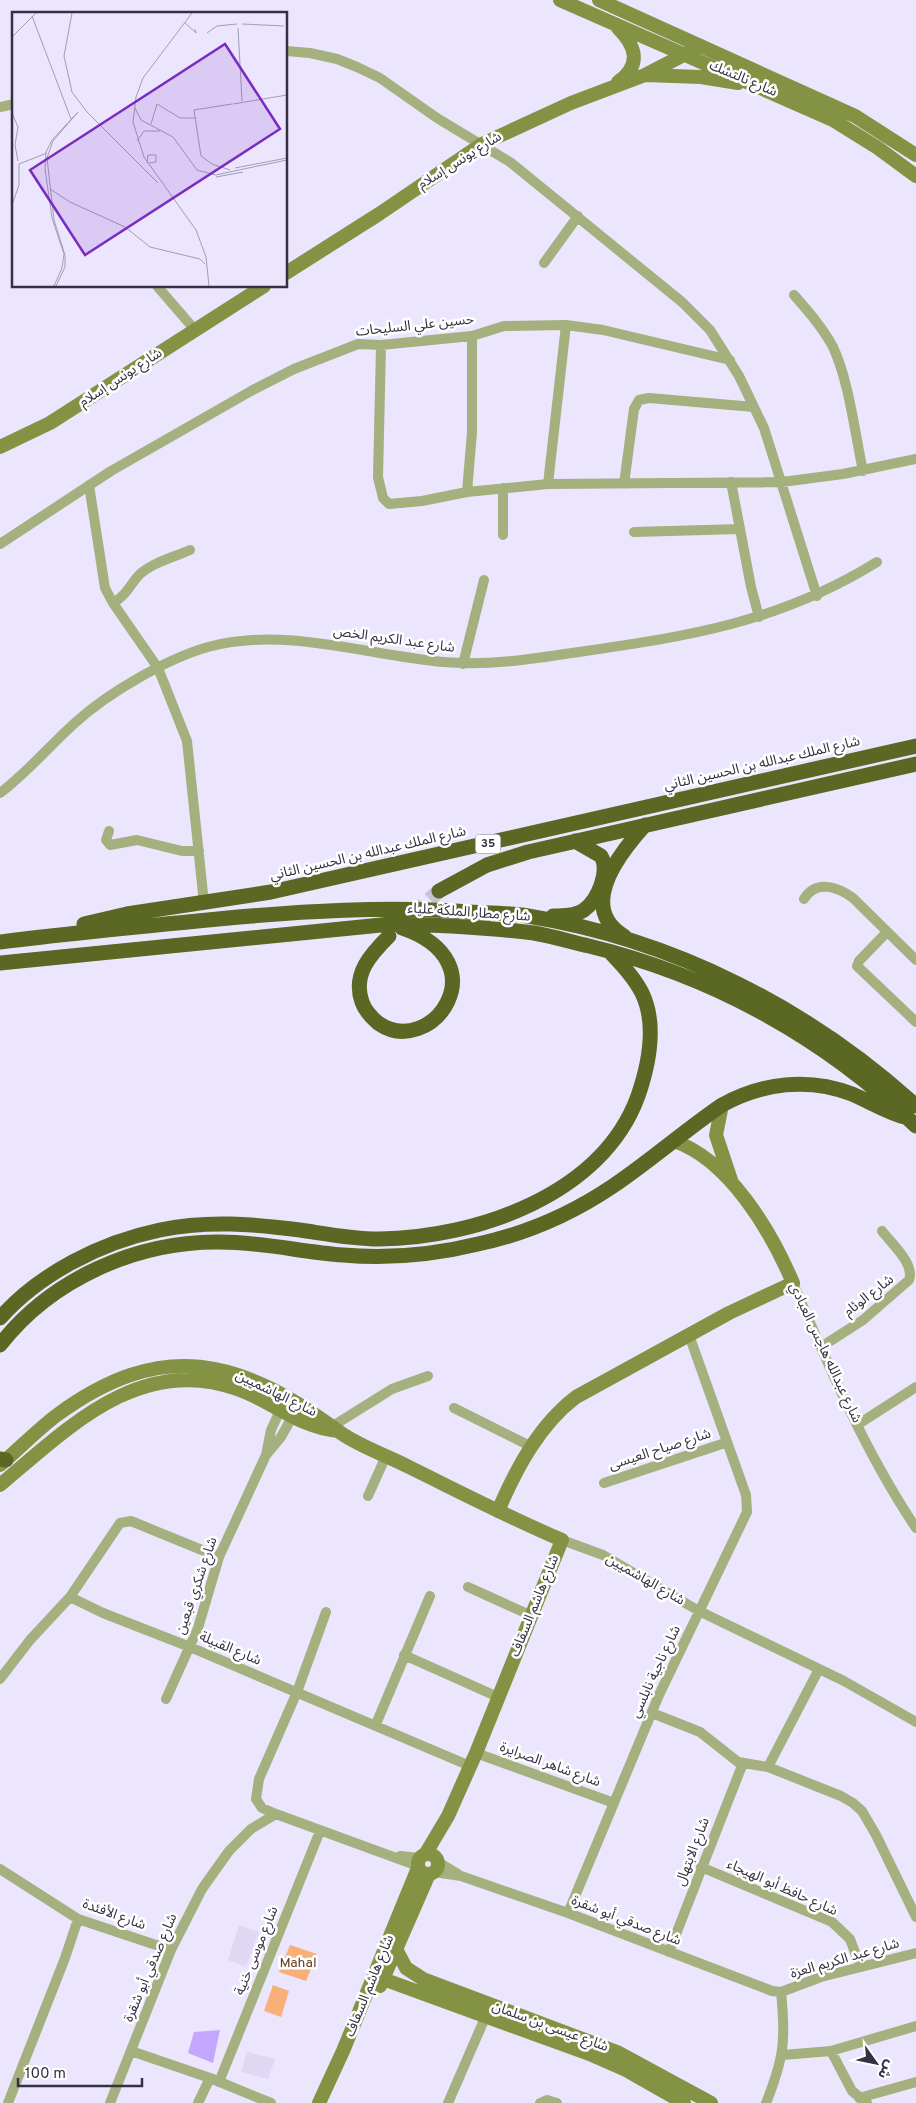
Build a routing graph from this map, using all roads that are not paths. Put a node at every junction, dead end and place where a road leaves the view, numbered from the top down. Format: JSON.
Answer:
{"nodes":[{"id":1,"x":560,"y":0,"type":"edge"},
{"id":2,"x":599,"y":0,"type":"edge"},
{"id":3,"x":614,"y":24,"type":"junction"},
{"id":4,"x":701,"y":46,"type":"junction"},
{"id":5,"x":288,"y":51,"type":"edge"},
{"id":6,"x":684,"y":55,"type":"junction"},
{"id":7,"x":644,"y":75,"type":"junction"},
{"id":8,"x":611,"y":86,"type":"junction"},
{"id":9,"x":760,"y":86,"type":"junction"},
{"id":10,"x":482,"y":144,"type":"junction"},
{"id":11,"x":916,"y":155,"type":"edge"},
{"id":12,"x":916,"y":176,"type":"edge"},
{"id":13,"x":578,"y":216,"type":"junction"},
{"id":14,"x":544,"y":263,"type":"dead end"},
{"id":15,"x":288,"y":272,"type":"edge"},
{"id":16,"x":159,"y":288,"type":"edge"},
{"id":17,"x":261,"y":288,"type":"edge"},
{"id":18,"x":794,"y":294,"type":"dead end"},
{"id":19,"x":566,"y":325,"type":"junction"},
{"id":20,"x":195,"y":330,"type":"junction"},
{"id":21,"x":472,"y":336,"type":"junction"},
{"id":22,"x":382,"y":345,"type":"junction"},
{"id":23,"x":730,"y":360,"type":"junction"},
{"id":24,"x":754,"y":407,"type":"junction"},
{"id":25,"x":0,"y":447,"type":"edge"},
{"id":26,"x":916,"y":459,"type":"edge"},
{"id":27,"x":863,"y":471,"type":"junction"},
{"id":28,"x":731,"y":482,"type":"junction"},
{"id":29,"x":782,"y":482,"type":"junction"},
{"id":30,"x":548,"y":484,"type":"junction"},
{"id":31,"x":624,"y":484,"type":"junction"},
{"id":32,"x":89,"y":485,"type":"junction"},
{"id":33,"x":504,"y":488,"type":"junction"},
{"id":34,"x":467,"y":492,"type":"junction"},
{"id":35,"x":740,"y":530,"type":"junction"},
{"id":36,"x":634,"y":532,"type":"dead end"},
{"id":37,"x":503,"y":535,"type":"dead end"},
{"id":38,"x":0,"y":544,"type":"edge"},
{"id":39,"x":190,"y":550,"type":"dead end"},
{"id":40,"x":877,"y":562,"type":"dead end"},
{"id":41,"x":484,"y":580,"type":"dead end"},
{"id":42,"x":817,"y":596,"type":"junction"},
{"id":43,"x":113,"y":603,"type":"junction"},
{"id":44,"x":759,"y":617,"type":"junction"},
{"id":45,"x":463,"y":664,"type":"junction"},
{"id":46,"x":158,"y":668,"type":"junction"},
{"id":47,"x":916,"y":746,"type":"edge"},
{"id":48,"x":916,"y":764,"type":"edge"},
{"id":49,"x":0,"y":793,"type":"edge"},
{"id":50,"x":646,"y":825,"type":"junction"},
{"id":51,"x":110,"y":831,"type":"dead end"},
{"id":52,"x":575,"y":841,"type":"junction"},
{"id":53,"x":199,"y":851,"type":"junction"},
{"id":54,"x":439,"y":891,"type":"tunnel mouth"},
{"id":55,"x":804,"y":899,"type":"dead end"},
{"id":56,"x":204,"y":903,"type":"junction"},
{"id":57,"x":527,"y":916,"type":"junction"},
{"id":58,"x":390,"y":930,"type":"junction"},
{"id":59,"x":887,"y":932,"type":"junction"},
{"id":60,"x":60,"y":935,"type":"junction"},
{"id":61,"x":629,"y":941,"type":"junction"},
{"id":62,"x":0,"y":942,"type":"edge"},
{"id":63,"x":609,"y":951,"type":"junction"},
{"id":64,"x":916,"y":960,"type":"edge"},
{"id":65,"x":0,"y":963,"type":"edge"},
{"id":66,"x":916,"y":1022,"type":"edge"},
{"id":67,"x":722,"y":1105,"type":"junction"},
{"id":68,"x":913,"y":1110,"type":"edge"},
{"id":69,"x":674,"y":1141,"type":"junction"},
{"id":70,"x":731,"y":1180,"type":"junction"},
{"id":71,"x":198,"y":1224,"type":"junction"},
{"id":72,"x":882,"y":1231,"type":"dead end"},
{"id":73,"x":193,"y":1243,"type":"junction"},
{"id":74,"x":792,"y":1283,"type":"junction"},
{"id":75,"x":0,"y":1318,"type":"edge"},
{"id":76,"x":689,"y":1336,"type":"junction"},
{"id":77,"x":820,"y":1348,"type":"junction"},
{"id":78,"x":0,"y":1349,"type":"edge"},
{"id":79,"x":428,"y":1376,"type":"dead end"},
{"id":80,"x":916,"y":1387,"type":"edge"},
{"id":81,"x":287,"y":1397,"type":"junction"},
{"id":82,"x":300,"y":1404,"type":"junction"},
{"id":83,"x":454,"y":1408,"type":"dead end"},
{"id":84,"x":286,"y":1414,"type":"junction"},
{"id":85,"x":857,"y":1425,"type":"junction"},
{"id":86,"x":333,"y":1429,"type":"junction"},
{"id":87,"x":725,"y":1443,"type":"junction"},
{"id":88,"x":532,"y":1447,"type":"junction"},
{"id":89,"x":386,"y":1456,"type":"junction"},
{"id":90,"x":2,"y":1461,"type":"edge"},
{"id":91,"x":604,"y":1483,"type":"dead end"},
{"id":92,"x":0,"y":1485,"type":"edge"},
{"id":93,"x":368,"y":1496,"type":"dead end"},
{"id":94,"x":498,"y":1511,"type":"junction"},
{"id":95,"x":915,"y":1525,"type":"edge"},
{"id":96,"x":562,"y":1540,"type":"junction"},
{"id":97,"x":219,"y":1557,"type":"junction"},
{"id":98,"x":468,"y":1587,"type":"dead end"},
{"id":99,"x":430,"y":1596,"type":"dead end"},
{"id":100,"x":70,"y":1597,"type":"junction"},
{"id":101,"x":700,"y":1611,"type":"junction"},
{"id":102,"x":326,"y":1612,"type":"dead end"},
{"id":103,"x":532,"y":1616,"type":"junction"},
{"id":104,"x":190,"y":1646,"type":"junction"},
{"id":105,"x":404,"y":1655,"type":"junction"},
{"id":106,"x":820,"y":1670,"type":"junction"},
{"id":107,"x":0,"y":1679,"type":"edge"},
{"id":108,"x":297,"y":1692,"type":"junction"},
{"id":109,"x":498,"y":1697,"type":"junction"},
{"id":110,"x":166,"y":1699,"type":"dead end"},
{"id":111,"x":652,"y":1713,"type":"junction"},
{"id":112,"x":916,"y":1722,"type":"edge"},
{"id":113,"x":376,"y":1724,"type":"junction"},
{"id":114,"x":476,"y":1753,"type":"junction"},
{"id":115,"x":743,"y":1763,"type":"junction"},
{"id":116,"x":470,"y":1766,"type":"junction"},
{"id":117,"x":768,"y":1767,"type":"junction"},
{"id":118,"x":614,"y":1802,"type":"junction"},
{"id":119,"x":276,"y":1814,"type":"junction"},
{"id":120,"x":320,"y":1831,"type":"junction"},
{"id":121,"x":427,"y":1864,"type":"junction"},
{"id":122,"x":701,"y":1867,"type":"junction"},
{"id":123,"x":0,"y":1869,"type":"edge"},
{"id":124,"x":568,"y":1913,"type":"junction"},
{"id":125,"x":916,"y":1917,"type":"edge"},
{"id":126,"x":78,"y":1918,"type":"junction"},
{"id":127,"x":396,"y":1949,"type":"junction"},
{"id":128,"x":171,"y":1950,"type":"junction"},
{"id":129,"x":670,"y":1952,"type":"junction"},
{"id":130,"x":916,"y":1953,"type":"edge"},
{"id":131,"x":860,"y":1966,"type":"junction"},
{"id":132,"x":383,"y":1979,"type":"junction"},
{"id":133,"x":781,"y":1992,"type":"junction"},
{"id":134,"x":488,"y":2011,"type":"junction"},
{"id":135,"x":916,"y":2026,"type":"edge"},
{"id":136,"x":131,"y":2051,"type":"junction"},
{"id":137,"x":831,"y":2051,"type":"junction"},
{"id":138,"x":783,"y":2055,"type":"junction"},
{"id":139,"x":214,"y":2080,"type":"junction"},
{"id":140,"x":916,"y":2082,"type":"edge"},
{"id":141,"x":665,"y":2084,"type":"junction"},
{"id":142,"x":863,"y":2100,"type":"edge"},
{"id":143,"x":8,"y":2103,"type":"edge"},
{"id":144,"x":110,"y":2103,"type":"edge"},
{"id":145,"x":198,"y":2103,"type":"edge"},
{"id":146,"x":271,"y":2103,"type":"edge"},
{"id":147,"x":319,"y":2103,"type":"edge"},
{"id":148,"x":328,"y":2103,"type":"edge"},
{"id":149,"x":448,"y":2103,"type":"edge"},
{"id":150,"x":540,"y":2103,"type":"edge"},
{"id":151,"x":557,"y":2103,"type":"edge"},
{"id":152,"x":684,"y":2103,"type":"edge"},
{"id":153,"x":712,"y":2103,"type":"edge"},
{"id":154,"x":766,"y":2103,"type":"edge"}],
"edges":[{"from":1,"to":3,"type":"street","name":"شارع نالتشك"},
{"from":2,"to":4,"type":"street","name":"شارع نالتشك"},
{"from":3,"to":6,"type":"street","name":"شارع نالتشك"},
{"from":3,"to":8,"type":"street"},
{"from":4,"to":6,"type":"street","name":"شارع يونس إسلام"},
{"from":4,"to":11,"type":"street","name":"شارع نالتشك"},
{"from":5,"to":10,"type":"street"},
{"from":6,"to":7,"type":"street","name":"شارع يونس إسلام"},
{"from":6,"to":9,"type":"street","name":"شارع نالتشك"},
{"from":7,"to":8,"type":"street","name":"شارع يونس إسلام"},
{"from":7,"to":9,"type":"street"},
{"from":8,"to":10,"type":"street","name":"شارع يونس إسلام"},
{"from":9,"to":12,"type":"street","name":"شارع نالتشك"},
{"from":10,"to":13,"type":"street"},
{"from":10,"to":15,"type":"street","name":"شارع يونس إسلام"},
{"from":13,"to":14,"type":"street"},
{"from":13,"to":23,"type":"street"},
{"from":16,"to":20,"type":"street"},
{"from":17,"to":20,"type":"street","name":"شارع يونس إسلام"},
{"from":18,"to":27,"type":"street"},
{"from":19,"to":21,"type":"street","name":"حسين علي السليحات"},
{"from":19,"to":23,"type":"street","name":"حسين علي السليحات"},
{"from":19,"to":30,"type":"street"},
{"from":20,"to":25,"type":"street","name":"شارع يونس إسلام"},
{"from":21,"to":22,"type":"street","name":"حسين علي السليحات"},
{"from":21,"to":34,"type":"street"},
{"from":22,"to":32,"type":"street","name":"حسين علي السليحات"},
{"from":22,"to":34,"type":"street"},
{"from":23,"to":24,"type":"street"},
{"from":24,"to":29,"type":"street"},
{"from":24,"to":31,"type":"street"},
{"from":26,"to":27,"type":"street"},
{"from":27,"to":29,"type":"street"},
{"from":28,"to":29,"type":"street"},
{"from":28,"to":31,"type":"street"},
{"from":28,"to":35,"type":"street"},
{"from":29,"to":42,"type":"street"},
{"from":30,"to":31,"type":"street"},
{"from":30,"to":33,"type":"street"},
{"from":32,"to":38,"type":"street","name":"حسين علي السليحات"},
{"from":32,"to":43,"type":"street"},
{"from":33,"to":34,"type":"street"},
{"from":33,"to":37,"type":"street"},
{"from":35,"to":36,"type":"street"},
{"from":35,"to":44,"type":"street"},
{"from":39,"to":43,"type":"street"},
{"from":40,"to":42,"type":"street","name":"شارع عبد الكريم الخص"},
{"from":41,"to":45,"type":"street"},
{"from":42,"to":44,"type":"street","name":"شارع عبد الكريم الخص"},
{"from":43,"to":46,"type":"street"},
{"from":44,"to":45,"type":"street","name":"شارع عبد الكريم الخص"},
{"from":45,"to":46,"type":"street","name":"شارع عبد الكريم الخص"},
{"from":46,"to":49,"type":"street","name":"شارع عبد الكريم الخص"},
{"from":46,"to":53,"type":"street"},
{"from":47,"to":56,"type":"highway","name":"شارع الملك عبدالله بن الحسين الثاني","number":"35"},
{"from":48,"to":50,"type":"highway","number":"35"},
{"from":50,"to":52,"type":"highway","number":"35"},
{"from":50,"to":61,"type":"highway"},
{"from":51,"to":53,"type":"street"},
{"from":52,"to":54,"type":"highway","number":"35"},
{"from":52,"to":57,"type":"highway"},
{"from":53,"to":56,"type":"street"},
{"from":55,"to":59,"type":"street"},
{"from":56,"to":60,"type":"highway","name":"شارع الملك عبدالله بن الحسين الثاني","number":"35"},
{"from":57,"to":60,"type":"highway","name":"شارع مطار الملكة علياء","number":"35"},
{"from":57,"to":61,"type":"highway","name":"شارع مطار الملكة علياء"},
{"from":58,"to":58,"type":"highway"},
{"from":58,"to":63,"type":"highway","name":"شارع مطار الملكة علياء"},
{"from":58,"to":65,"type":"highway","name":"شارع مطار الملكة علياء"},
{"from":59,"to":64,"type":"street"},
{"from":59,"to":66,"type":"street"},
{"from":60,"to":62,"type":"highway","name":"شارع مطار الملكة علياء","number":"35"},
{"from":61,"to":68,"type":"highway","name":"شارع مطار الملكة علياء"},
{"from":63,"to":68,"type":"highway","name":"شارع مطار الملكة علياء"},
{"from":63,"to":71,"type":"highway"},
{"from":67,"to":68,"type":"highway"},
{"from":67,"to":69,"type":"highway"},
{"from":67,"to":70,"type":"street","name":"شارع عبدالله هاجس العبادي"},
{"from":69,"to":70,"type":"street","name":"شارع عبدالله هاجس العبادي"},
{"from":69,"to":73,"type":"highway"},
{"from":70,"to":74,"type":"street","name":"شارع عبدالله هاجس العبادي"},
{"from":71,"to":73,"type":"highway"},
{"from":71,"to":75,"type":"highway"},
{"from":72,"to":77,"type":"street","name":"شارع الوئام"},
{"from":73,"to":78,"type":"highway"},
{"from":74,"to":76,"type":"street"},
{"from":74,"to":77,"type":"street","name":"شارع عبدالله هاجس العبادي"},
{"from":76,"to":87,"type":"street","name":"شارع ناجية نابلسي"},
{"from":76,"to":88,"type":"street"},
{"from":77,"to":85,"type":"street","name":"شارع عبدالله هاجس العبادي"},
{"from":79,"to":86,"type":"street"},
{"from":80,"to":85,"type":"street"},
{"from":81,"to":82,"type":"street","name":"شارع الهاشميين"},
{"from":81,"to":84,"type":"street","name":"شارع شكري قبعين"},
{"from":81,"to":90,"type":"street","name":"شارع الهاشميين"},
{"from":82,"to":84,"type":"street","name":"شارع شكري قبعين"},
{"from":82,"to":86,"type":"street","name":"شارع الهاشميين"},
{"from":83,"to":88,"type":"street"},
{"from":84,"to":86,"type":"street","name":"شارع الهاشميين"},
{"from":84,"to":92,"type":"street","name":"شارع الهاشميين"},
{"from":84,"to":97,"type":"street","name":"شارع شكري قبعين"},
{"from":85,"to":95,"type":"street","name":"شارع عبدالله هاجس العبادي"},
{"from":86,"to":89,"type":"street","name":"شارع الهاشميين"},
{"from":87,"to":91,"type":"street","name":"شارع صياح العيسى"},
{"from":87,"to":101,"type":"street","name":"شارع ناجية نابلسي"},
{"from":88,"to":94,"type":"street"},
{"from":89,"to":93,"type":"street"},
{"from":89,"to":94,"type":"street","name":"شارع الهاشميين"},
{"from":94,"to":96,"type":"street","name":"شارع هاشم السقاف"},
{"from":96,"to":101,"type":"street","name":"شارع الهاشميين"},
{"from":96,"to":103,"type":"street","name":"شارع هاشم السقاف"},
{"from":97,"to":100,"type":"street"},
{"from":97,"to":104,"type":"street","name":"شارع شكري قبعين"},
{"from":98,"to":103,"type":"street"},
{"from":99,"to":105,"type":"street"},
{"from":100,"to":104,"type":"street","name":"شارع القبيلة"},
{"from":100,"to":107,"type":"street"},
{"from":101,"to":106,"type":"street","name":"شارع الهاشميين"},
{"from":101,"to":111,"type":"street","name":"شارع ناجية نابلسي"},
{"from":102,"to":108,"type":"street"},
{"from":103,"to":109,"type":"street","name":"شارع هاشم السقاف"},
{"from":104,"to":108,"type":"street","name":"شارع القبيلة"},
{"from":104,"to":110,"type":"street","name":"شارع شكري قبعين"},
{"from":105,"to":109,"type":"street"},
{"from":105,"to":113,"type":"street"},
{"from":106,"to":112,"type":"street","name":"شارع الهاشميين"},
{"from":106,"to":117,"type":"street"},
{"from":108,"to":113,"type":"street","name":"شارع القبيلة"},
{"from":108,"to":119,"type":"street"},
{"from":109,"to":114,"type":"street","name":"شارع هاشم السقاف"},
{"from":111,"to":115,"type":"street"},
{"from":111,"to":118,"type":"street","name":"شارع ناجية نابلسي"},
{"from":113,"to":116,"type":"street","name":"شارع القبيلة"},
{"from":114,"to":116,"type":"street","name":"شارع هاشم السقاف"},
{"from":114,"to":118,"type":"street","name":"شارع شاهر الصرايرة"},
{"from":115,"to":117,"type":"street"},
{"from":115,"to":122,"type":"street","name":"شارع الابتهال"},
{"from":116,"to":121,"type":"street","name":"شارع هاشم السقاف"},
{"from":117,"to":125,"type":"street"},
{"from":118,"to":124,"type":"street","name":"شارع ناجية نابلسي"},
{"from":119,"to":120,"type":"street","name":"شارع صدقي أبو شقرة"},
{"from":119,"to":128,"type":"street","name":"شارع صدقي أبو شقرة"},
{"from":120,"to":121,"type":"street","name":"شارع صدقي أبو شقرة"},
{"from":120,"to":139,"type":"street","name":"شارع موسى خنية"},
{"from":121,"to":124,"type":"street","name":"شارع صدقي أبو شقرة"},
{"from":121,"to":127,"type":"street","name":"شارع هاشم السقاف"},
{"from":121,"to":147,"type":"street","name":"شارع هاشم السقاف"},
{"from":122,"to":129,"type":"street","name":"شارع الابتهال"},
{"from":122,"to":131,"type":"street","name":"شارع حافظ أبو الهيجاء"},
{"from":123,"to":126,"type":"street","name":"شارع الأفئدة"},
{"from":124,"to":129,"type":"street","name":"شارع صدقي أبو شقرة"},
{"from":126,"to":128,"type":"street","name":"شارع الأفئدة"},
{"from":126,"to":143,"type":"street"},
{"from":127,"to":132,"type":"street","name":"شارع هاشم السقاف"},
{"from":127,"to":134,"type":"street","name":"شارع عيسى بن سلمان"},
{"from":128,"to":136,"type":"street","name":"شارع صدقي أبو شقرة"},
{"from":129,"to":133,"type":"street","name":"شارع صدقي أبو شقرة"},
{"from":130,"to":131,"type":"street","name":"شارع عبد الكريم العزة"},
{"from":131,"to":133,"type":"street","name":"شارع عبد الكريم العزة"},
{"from":132,"to":134,"type":"street","name":"شارع عيسى بن سلمان"},
{"from":132,"to":148,"type":"street","name":"شارع هاشم السقاف"},
{"from":133,"to":138,"type":"street"},
{"from":134,"to":141,"type":"street","name":"شارع عيسى بن سلمان"},
{"from":134,"to":149,"type":"street"},
{"from":135,"to":137,"type":"street"},
{"from":136,"to":139,"type":"street"},
{"from":136,"to":144,"type":"street","name":"شارع صدقي أبو شقرة"},
{"from":137,"to":138,"type":"street"},
{"from":137,"to":142,"type":"street"},
{"from":138,"to":154,"type":"street"},
{"from":139,"to":145,"type":"street","name":"شارع موسى خنية"},
{"from":139,"to":146,"type":"street"},
{"from":140,"to":142,"type":"street"},
{"from":141,"to":152,"type":"street","name":"شارع عيسى بن سلمان"},
{"from":141,"to":153,"type":"street","name":"شارع عيسى بن سلمان"},
{"from":150,"to":151,"type":"street"}]}
